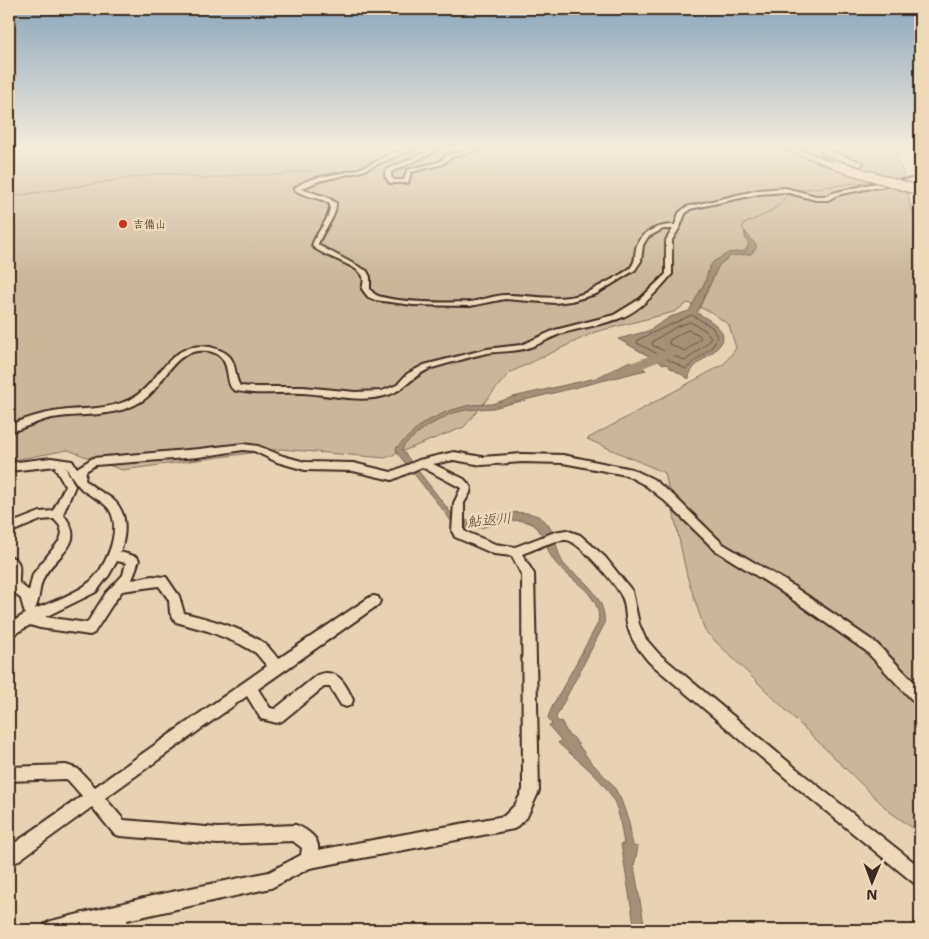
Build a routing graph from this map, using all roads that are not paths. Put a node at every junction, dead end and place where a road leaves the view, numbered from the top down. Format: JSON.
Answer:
{"nodes":[{"id":1,"x":297,"y":190,"type":"edge"},
{"id":2,"x":854,"y":190,"type":"edge"},
{"id":3,"x":677,"y":227,"type":"junction"},
{"id":4,"x":9,"y":428,"type":"edge"},
{"id":5,"x":9,"y":463,"type":"edge"},
{"id":6,"x":57,"y":463,"type":"junction"},
{"id":7,"x":415,"y":465,"type":"junction"},
{"id":8,"x":9,"y":467,"type":"edge"},
{"id":9,"x":80,"y":481,"type":"junction"},
{"id":10,"x":57,"y":515,"type":"junction"},
{"id":11,"x":14,"y":527,"type":"edge"},
{"id":12,"x":9,"y":535,"type":"edge"},
{"id":13,"x":515,"y":552,"type":"junction"},
{"id":14,"x":113,"y":555,"type":"junction"},
{"id":15,"x":9,"y":561,"type":"edge"},
{"id":16,"x":122,"y":586,"type":"junction"},
{"id":17,"x":374,"y":601,"type":"dead end"},
{"id":18,"x":31,"y":614,"type":"junction"},
{"id":19,"x":9,"y":631,"type":"edge"},
{"id":20,"x":277,"y":667,"type":"junction"},
{"id":21,"x":249,"y":688,"type":"junction"},
{"id":22,"x":920,"y":698,"type":"edge"},
{"id":23,"x":346,"y":700,"type":"dead end"},
{"id":24,"x":9,"y":774,"type":"edge"},
{"id":25,"x":94,"y":797,"type":"junction"},
{"id":26,"x":9,"y":857,"type":"edge"},
{"id":27,"x":308,"y":860,"type":"junction"},
{"id":28,"x":920,"y":877,"type":"edge"},
{"id":29,"x":119,"y":922,"type":"edge"},
{"id":30,"x":51,"y":930,"type":"edge"}],
"edges":[{"from":1,"to":3,"type":"street"},
{"from":2,"to":3,"type":"street"},
{"from":3,"to":4,"type":"street"},
{"from":5,"to":6,"type":"street"},
{"from":6,"to":8,"type":"street"},
{"from":6,"to":9,"type":"street"},
{"from":6,"to":10,"type":"street"},
{"from":7,"to":9,"type":"street"},
{"from":7,"to":13,"type":"street"},
{"from":7,"to":22,"type":"street"},
{"from":9,"to":14,"type":"street"},
{"from":10,"to":11,"type":"street"},
{"from":10,"to":18,"type":"street"},
{"from":11,"to":12,"type":"street"},
{"from":13,"to":27,"type":"street"},
{"from":13,"to":28,"type":"street"},
{"from":14,"to":16,"type":"street"},
{"from":14,"to":18,"type":"street"},
{"from":15,"to":18,"type":"street"},
{"from":16,"to":18,"type":"street"},
{"from":16,"to":20,"type":"street"},
{"from":17,"to":20,"type":"street"},
{"from":18,"to":19,"type":"street"},
{"from":20,"to":21,"type":"street"},
{"from":21,"to":23,"type":"street"},
{"from":21,"to":25,"type":"street"},
{"from":24,"to":25,"type":"street"},
{"from":25,"to":26,"type":"street"},
{"from":25,"to":27,"type":"street"},
{"from":27,"to":29,"type":"street"},
{"from":29,"to":30,"type":"street"}]}
